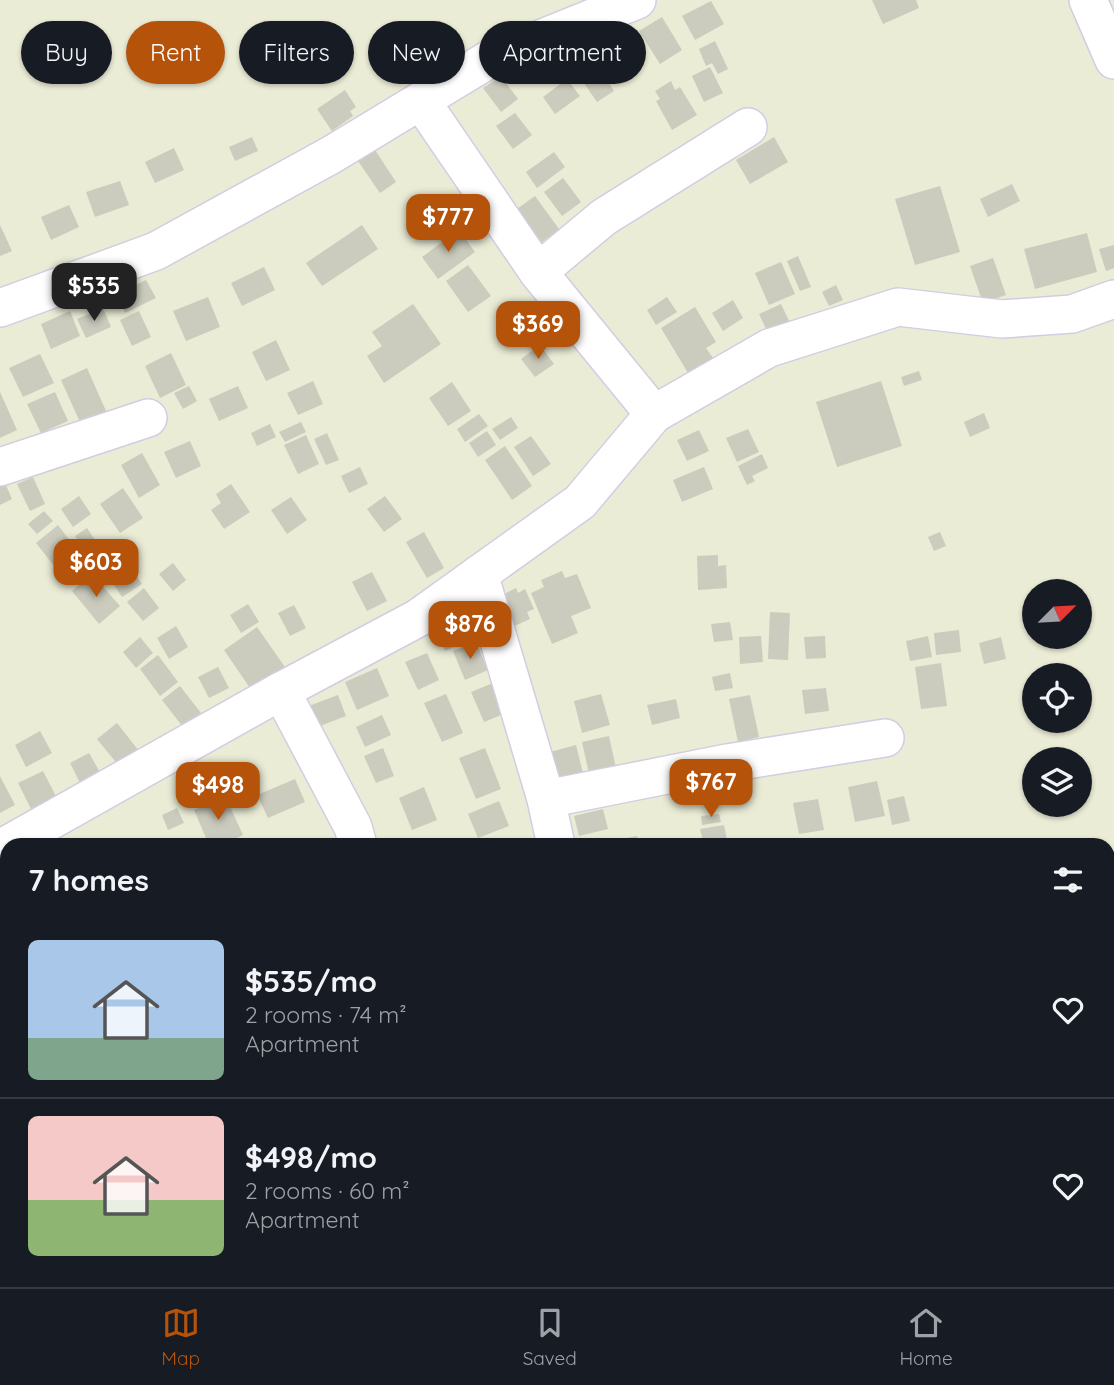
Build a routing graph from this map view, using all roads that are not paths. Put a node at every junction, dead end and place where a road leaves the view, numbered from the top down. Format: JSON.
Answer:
{"nodes":[{"id":1,"x":637,"y":0,"type":"edge"},
{"id":2,"x":421,"y":101,"type":"junction"},
{"id":3,"x":748,"y":127,"type":"dead end"},
{"id":4,"x":538,"y":272,"type":"junction"},
{"id":5,"x":1114,"y":299,"type":"edge"},
{"id":6,"x":0,"y":308,"type":"edge"},
{"id":7,"x":654,"y":414,"type":"junction"},
{"id":8,"x":148,"y":418,"type":"dead end"},
{"id":9,"x":0,"y":467,"type":"edge"},
{"id":10,"x":479,"y":574,"type":"junction"},
{"id":11,"x":281,"y":691,"type":"junction"},
{"id":12,"x":885,"y":738,"type":"dead end"},
{"id":13,"x":546,"y":799,"type":"junction"},
{"id":14,"x":18,"y":838,"type":"edge"},
{"id":15,"x":356,"y":838,"type":"edge"},
{"id":16,"x":554,"y":838,"type":"edge"}],
"edges":[{"from":1,"to":2,"type":"street"},
{"from":2,"to":4,"type":"street"},
{"from":2,"to":6,"type":"street"},
{"from":3,"to":4,"type":"street"},
{"from":4,"to":7,"type":"street"},
{"from":5,"to":7,"type":"street"},
{"from":7,"to":10,"type":"street"},
{"from":8,"to":9,"type":"street"},
{"from":10,"to":11,"type":"street"},
{"from":10,"to":13,"type":"street"},
{"from":11,"to":14,"type":"street"},
{"from":11,"to":15,"type":"street"},
{"from":12,"to":13,"type":"street"},
{"from":13,"to":16,"type":"street"}]}
